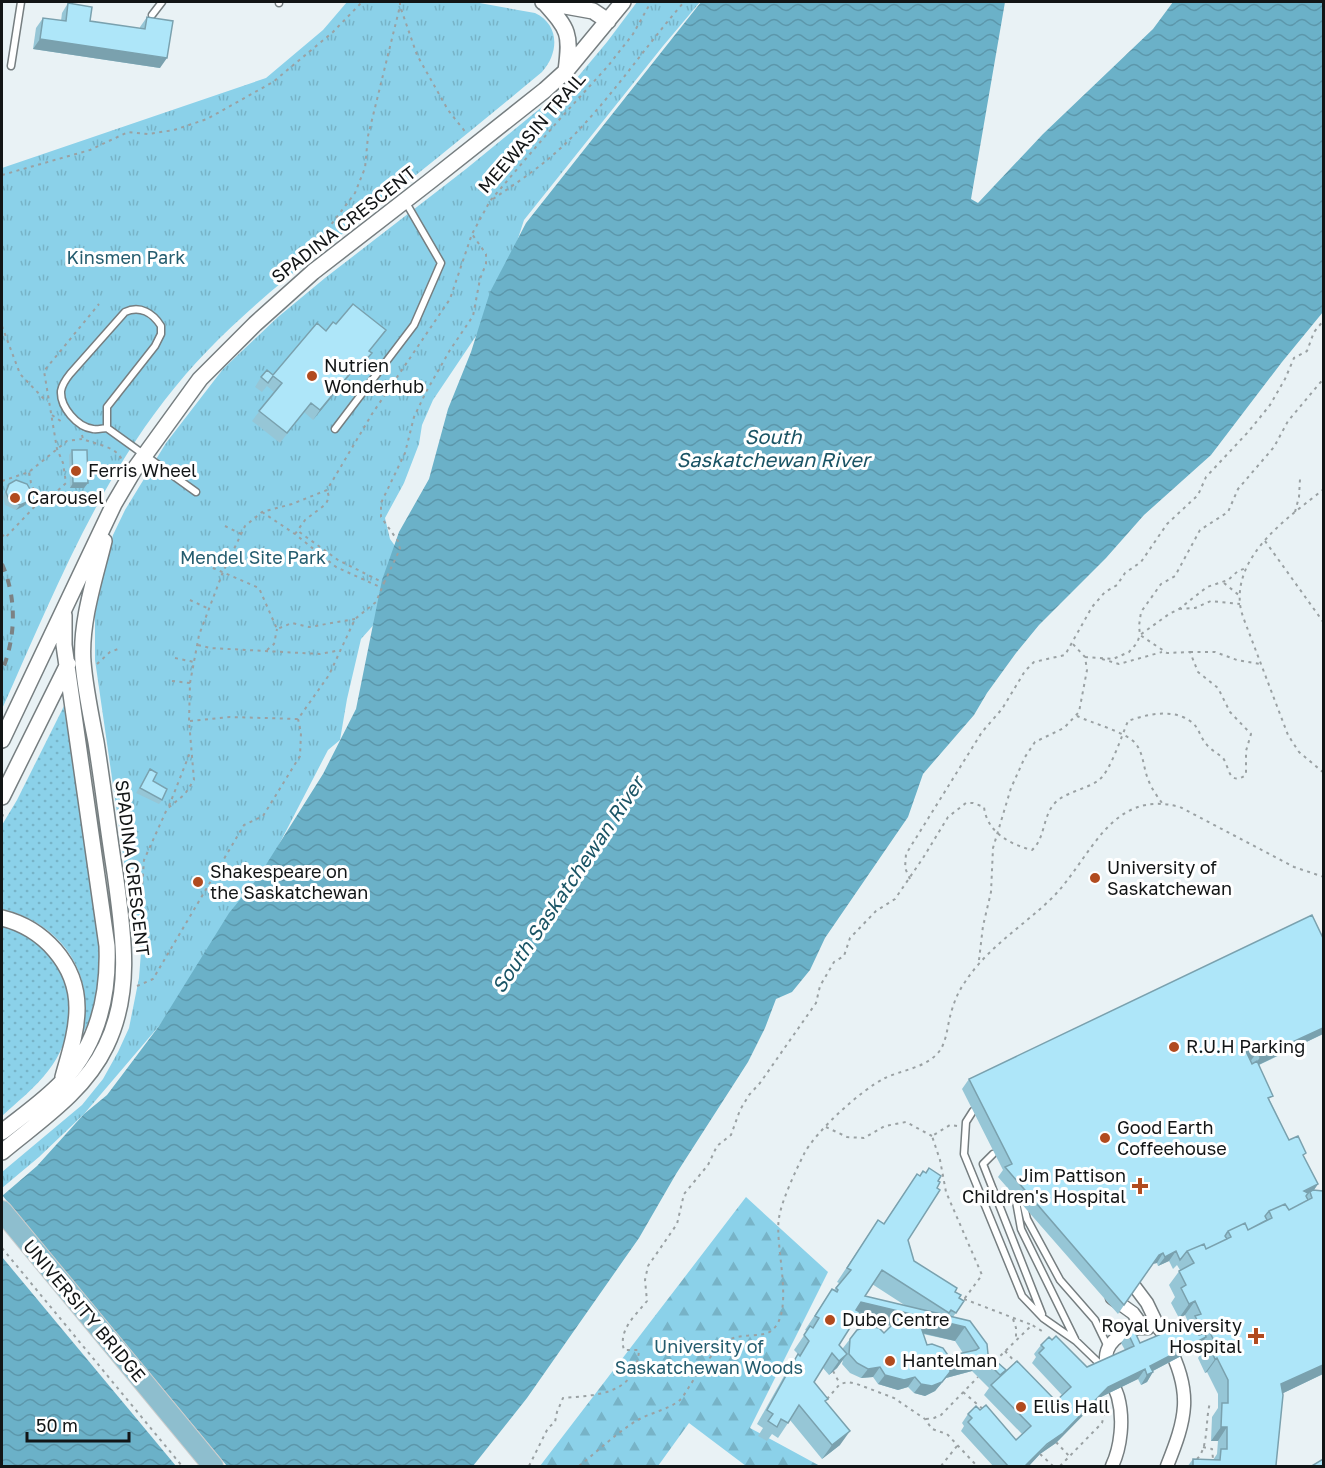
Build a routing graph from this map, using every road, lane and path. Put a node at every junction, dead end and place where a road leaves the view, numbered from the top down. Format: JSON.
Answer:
{"nodes":[{"id":1,"x":21,"y":2,"type":"edge"},
{"id":2,"x":162,"y":2,"type":"edge"},
{"id":3,"x":362,"y":2,"type":"edge"},
{"id":4,"x":400,"y":2,"type":"edge"},
{"id":5,"x":542,"y":2,"type":"edge"},
{"id":6,"x":623,"y":2,"type":"edge"},
{"id":7,"x":651,"y":2,"type":"edge"},
{"id":8,"x":684,"y":2,"type":"edge"},
{"id":9,"x":400,"y":6,"type":"junction"},
{"id":10,"x":152,"y":15,"type":"edge"},
{"id":11,"x":608,"y":21,"type":"junction"},
{"id":12,"x":11,"y":66,"type":"dead end"},
{"id":13,"x":566,"y":71,"type":"junction"},
{"id":14,"x":469,"y":137,"type":"dead end"},
{"id":15,"x":2,"y":175,"type":"edge"},
{"id":16,"x":405,"y":201,"type":"junction"},
{"id":17,"x":490,"y":201,"type":"junction"},
{"id":18,"x":472,"y":234,"type":"junction"},
{"id":19,"x":317,"y":250,"type":"dead end"},
{"id":20,"x":99,"y":304,"type":"dead end"},
{"id":21,"x":1323,"y":320,"type":"edge"},
{"id":22,"x":2,"y":326,"type":"edge"},
{"id":23,"x":1323,"y":378,"type":"edge"},
{"id":24,"x":48,"y":400,"type":"junction"},
{"id":25,"x":107,"y":428,"type":"junction"},
{"id":26,"x":335,"y":429,"type":"dead end"},
{"id":27,"x":57,"y":448,"type":"junction"},
{"id":28,"x":139,"y":452,"type":"junction"},
{"id":29,"x":29,"y":472,"type":"junction"},
{"id":30,"x":1300,"y":479,"type":"dead end"},
{"id":31,"x":2,"y":481,"type":"edge"},
{"id":32,"x":1323,"y":489,"type":"edge"},
{"id":33,"x":327,"y":490,"type":"junction"},
{"id":34,"x":196,"y":492,"type":"dead end"},
{"id":35,"x":39,"y":502,"type":"junction"},
{"id":36,"x":114,"y":504,"type":"junction"},
{"id":37,"x":262,"y":512,"type":"junction"},
{"id":38,"x":1295,"y":512,"type":"junction"},
{"id":39,"x":225,"y":526,"type":"dead end"},
{"id":40,"x":298,"y":531,"type":"junction"},
{"id":41,"x":2,"y":534,"type":"edge"},
{"id":42,"x":241,"y":534,"type":"junction"},
{"id":43,"x":295,"y":534,"type":"junction"},
{"id":44,"x":1265,"y":541,"type":"junction"},
{"id":45,"x":206,"y":565,"type":"dead end"},
{"id":46,"x":1247,"y":568,"type":"junction"},
{"id":47,"x":223,"y":572,"type":"junction"},
{"id":48,"x":384,"y":583,"type":"junction"},
{"id":49,"x":1221,"y":583,"type":"junction"},
{"id":50,"x":381,"y":588,"type":"junction"},
{"id":51,"x":1240,"y":596,"type":"junction"},
{"id":52,"x":190,"y":600,"type":"dead end"},
{"id":53,"x":1240,"y":604,"type":"junction"},
{"id":54,"x":210,"y":609,"type":"junction"},
{"id":55,"x":1179,"y":609,"type":"junction"},
{"id":56,"x":64,"y":612,"type":"junction"},
{"id":57,"x":86,"y":616,"type":"junction"},
{"id":58,"x":355,"y":619,"type":"junction"},
{"id":59,"x":1323,"y":623,"type":"edge"},
{"id":60,"x":278,"y":629,"type":"junction"},
{"id":61,"x":1140,"y":635,"type":"junction"},
{"id":62,"x":1072,"y":643,"type":"junction"},
{"id":63,"x":198,"y":645,"type":"junction"},
{"id":64,"x":118,"y":650,"type":"dead end"},
{"id":65,"x":267,"y":650,"type":"junction"},
{"id":66,"x":342,"y":650,"type":"junction"},
{"id":67,"x":1164,"y":651,"type":"junction"},
{"id":68,"x":1190,"y":652,"type":"junction"},
{"id":69,"x":1085,"y":657,"type":"junction"},
{"id":70,"x":175,"y":658,"type":"dead end"},
{"id":71,"x":1099,"y":658,"type":"junction"},
{"id":72,"x":194,"y":662,"type":"junction"},
{"id":73,"x":1261,"y":665,"type":"junction"},
{"id":74,"x":68,"y":666,"type":"junction"},
{"id":75,"x":85,"y":676,"type":"junction"},
{"id":76,"x":172,"y":681,"type":"dead end"},
{"id":77,"x":190,"y":683,"type":"junction"},
{"id":78,"x":1077,"y":716,"type":"junction"},
{"id":79,"x":298,"y":719,"type":"junction"},
{"id":80,"x":189,"y":721,"type":"junction"},
{"id":81,"x":1122,"y":735,"type":"junction"},
{"id":82,"x":2,"y":740,"type":"edge"},
{"id":83,"x":192,"y":747,"type":"junction"},
{"id":84,"x":1323,"y":774,"type":"edge"},
{"id":85,"x":2,"y":797,"type":"edge"},
{"id":86,"x":1162,"y":803,"type":"junction"},
{"id":87,"x":167,"y":809,"type":"junction"},
{"id":88,"x":996,"y":834,"type":"junction"},
{"id":89,"x":1323,"y":877,"type":"edge"},
{"id":90,"x":910,"y":879,"type":"junction"},
{"id":91,"x":2,"y":918,"type":"edge"},
{"id":92,"x":138,"y":946,"type":"dead end"},
{"id":93,"x":979,"y":962,"type":"junction"},
{"id":94,"x":136,"y":976,"type":"dead end"},
{"id":95,"x":62,"y":1083,"type":"junction"},
{"id":96,"x":973,"y":1111,"type":"dead end"},
{"id":97,"x":826,"y":1127,"type":"junction"},
{"id":98,"x":966,"y":1127,"type":"junction"},
{"id":99,"x":2,"y":1132,"type":"edge"},
{"id":100,"x":932,"y":1136,"type":"junction"},
{"id":101,"x":2,"y":1152,"type":"edge"},
{"id":102,"x":993,"y":1154,"type":"dead end"},
{"id":103,"x":1021,"y":1189,"type":"edge"},
{"id":104,"x":1015,"y":1196,"type":"edge"},
{"id":105,"x":2,"y":1212,"type":"edge"},
{"id":106,"x":2,"y":1231,"type":"edge"},
{"id":107,"x":2,"y":1248,"type":"edge"},
{"id":108,"x":1119,"y":1261,"type":"edge"},
{"id":109,"x":1101,"y":1287,"type":"edge"},
{"id":110,"x":964,"y":1299,"type":"junction"},
{"id":111,"x":962,"y":1303,"type":"edge"},
{"id":112,"x":1012,"y":1317,"type":"junction"},
{"id":113,"x":1043,"y":1318,"type":"junction"},
{"id":114,"x":1032,"y":1325,"type":"junction"},
{"id":115,"x":1143,"y":1328,"type":"junction"},
{"id":116,"x":1161,"y":1330,"type":"junction"},
{"id":117,"x":1051,"y":1336,"type":"edge"},
{"id":118,"x":1016,"y":1340,"type":"junction"},
{"id":119,"x":1076,"y":1341,"type":"junction"},
{"id":120,"x":1108,"y":1347,"type":"junction"},
{"id":121,"x":1005,"y":1351,"type":"junction"},
{"id":122,"x":990,"y":1365,"type":"edge"},
{"id":123,"x":1020,"y":1366,"type":"edge"},
{"id":124,"x":833,"y":1371,"type":"edge"},
{"id":125,"x":1107,"y":1371,"type":"junction"},
{"id":126,"x":978,"y":1377,"type":"edge"},
{"id":127,"x":840,"y":1384,"type":"junction"},
{"id":128,"x":963,"y":1392,"type":"junction"},
{"id":129,"x":824,"y":1402,"type":"edge"},
{"id":130,"x":1210,"y":1403,"type":"dead end"},
{"id":131,"x":1106,"y":1405,"type":"edge"},
{"id":132,"x":987,"y":1413,"type":"edge"},
{"id":133,"x":1206,"y":1416,"type":"junction"},
{"id":134,"x":1213,"y":1416,"type":"dead end"},
{"id":135,"x":925,"y":1419,"type":"junction"},
{"id":136,"x":1056,"y":1443,"type":"edge"},
{"id":137,"x":957,"y":1446,"type":"junction"},
{"id":138,"x":1203,"y":1447,"type":"junction"},
{"id":139,"x":1041,"y":1454,"type":"edge"},
{"id":140,"x":1070,"y":1456,"type":"junction"},
{"id":141,"x":1213,"y":1459,"type":"edge"},
{"id":142,"x":1193,"y":1461,"type":"edge"},
{"id":143,"x":182,"y":1467,"type":"edge"},
{"id":144,"x":196,"y":1467,"type":"edge"},
{"id":145,"x":213,"y":1467,"type":"edge"},
{"id":146,"x":529,"y":1467,"type":"edge"},
{"id":147,"x":579,"y":1467,"type":"edge"},
{"id":148,"x":941,"y":1467,"type":"edge"},
{"id":149,"x":977,"y":1467,"type":"edge"},
{"id":150,"x":1053,"y":1467,"type":"edge"},
{"id":151,"x":1060,"y":1467,"type":"edge"},
{"id":152,"x":1112,"y":1467,"type":"edge"},
{"id":153,"x":1167,"y":1467,"type":"edge"}],
"edges":[{"from":1,"to":12,"type":"lane"},
{"from":2,"to":10,"type":"lane"},
{"from":3,"to":15,"type":"path"},
{"from":4,"to":9,"type":"path"},
{"from":5,"to":11,"type":"street"},
{"from":5,"to":13,"type":"street"},
{"from":6,"to":11,"type":"street","name":"SPADINA CRESCENT"},
{"from":7,"to":17,"type":"path","name":"MEEWASIN TRAIL"},
{"from":8,"to":17,"type":"path"},
{"from":9,"to":14,"type":"path"},
{"from":9,"to":19,"type":"path"},
{"from":11,"to":13,"type":"street","name":"SPADINA CRESCENT"},
{"from":13,"to":16,"type":"street","name":"SPADINA CRESCENT"},
{"from":16,"to":26,"type":"lane"},
{"from":16,"to":28,"type":"street","name":"SPADINA CRESCENT"},
{"from":17,"to":18,"type":"path","name":"MEEWASIN TRAIL"},
{"from":18,"to":33,"type":"path","name":"MEEWASIN TRAIL"},
{"from":18,"to":48,"type":"path"},
{"from":20,"to":24,"type":"path"},
{"from":21,"to":62,"type":"path"},
{"from":22,"to":24,"type":"path"},
{"from":23,"to":61,"type":"path"},
{"from":24,"to":27,"type":"path"},
{"from":25,"to":25,"type":"lane"},
{"from":25,"to":28,"type":"lane"},
{"from":27,"to":28,"type":"path"},
{"from":27,"to":29,"type":"path"},
{"from":27,"to":35,"type":"path"},
{"from":28,"to":34,"type":"lane"},
{"from":28,"to":36,"type":"street","name":"SPADINA CRESCENT"},
{"from":29,"to":31,"type":"path"},
{"from":29,"to":35,"type":"path"},
{"from":30,"to":38,"type":"path"},
{"from":32,"to":38,"type":"path"},
{"from":33,"to":37,"type":"path"},
{"from":33,"to":40,"type":"path","name":"MEEWASIN TRAIL"},
{"from":35,"to":41,"type":"path"},
{"from":36,"to":56,"type":"street","name":"SPADINA CRESCENT"},
{"from":36,"to":57,"type":"street","name":"SPADINA CRESCENT"},
{"from":37,"to":42,"type":"path"},
{"from":37,"to":43,"type":"path"},
{"from":38,"to":44,"type":"path"},
{"from":39,"to":42,"type":"path"},
{"from":40,"to":43,"type":"path","name":"MEEWASIN TRAIL"},
{"from":40,"to":48,"type":"path"},
{"from":42,"to":47,"type":"path"},
{"from":43,"to":50,"type":"path"},
{"from":44,"to":46,"type":"path"},
{"from":44,"to":59,"type":"path"},
{"from":45,"to":47,"type":"path"},
{"from":46,"to":49,"type":"path"},
{"from":46,"to":51,"type":"path"},
{"from":47,"to":54,"type":"path"},
{"from":47,"to":60,"type":"path"},
{"from":48,"to":50,"type":"path"},
{"from":49,"to":51,"type":"path"},
{"from":49,"to":55,"type":"path"},
{"from":50,"to":58,"type":"path"},
{"from":51,"to":53,"type":"path"},
{"from":52,"to":54,"type":"path"},
{"from":53,"to":55,"type":"path"},
{"from":53,"to":73,"type":"path"},
{"from":54,"to":63,"type":"path"},
{"from":55,"to":61,"type":"path"},
{"from":56,"to":74,"type":"street","name":"SPADINA CRESCENT"},
{"from":56,"to":82,"type":"street","name":"SPADINA CRESCENT"},
{"from":57,"to":74,"type":"street","name":"SPADINA CRESCENT"},
{"from":57,"to":75,"type":"street","name":"SPADINA CRESCENT"},
{"from":58,"to":60,"type":"path"},
{"from":58,"to":66,"type":"path"},
{"from":60,"to":65,"type":"path"},
{"from":61,"to":67,"type":"path"},
{"from":61,"to":71,"type":"path"},
{"from":62,"to":69,"type":"path"},
{"from":62,"to":90,"type":"path"},
{"from":63,"to":65,"type":"path"},
{"from":63,"to":72,"type":"path"},
{"from":64,"to":75,"type":"path"},
{"from":65,"to":66,"type":"path"},
{"from":66,"to":79,"type":"path"},
{"from":67,"to":68,"type":"path"},
{"from":67,"to":71,"type":"path"},
{"from":68,"to":73,"type":"path"},
{"from":68,"to":81,"type":"path"},
{"from":69,"to":71,"type":"path"},
{"from":69,"to":78,"type":"path"},
{"from":70,"to":72,"type":"path"},
{"from":72,"to":77,"type":"path"},
{"from":73,"to":84,"type":"path"},
{"from":74,"to":85,"type":"street","name":"SPADINA CRESCENT"},
{"from":74,"to":95,"type":"street","name":"SPADINA CRESCENT"},
{"from":75,"to":101,"type":"street","name":"SPADINA CRESCENT"},
{"from":76,"to":77,"type":"path"},
{"from":77,"to":80,"type":"path"},
{"from":78,"to":81,"type":"path"},
{"from":78,"to":88,"type":"path"},
{"from":79,"to":80,"type":"path"},
{"from":79,"to":94,"type":"path"},
{"from":80,"to":83,"type":"path"},
{"from":81,"to":86,"type":"path"},
{"from":81,"to":88,"type":"path"},
{"from":83,"to":87,"type":"path"},
{"from":83,"to":87,"type":"path"},
{"from":86,"to":89,"type":"path"},
{"from":86,"to":93,"type":"path"},
{"from":87,"to":92,"type":"path"},
{"from":88,"to":90,"type":"path"},
{"from":88,"to":93,"type":"path"},
{"from":90,"to":146,"type":"path"},
{"from":91,"to":95,"type":"street"},
{"from":93,"to":97,"type":"path"},
{"from":95,"to":99,"type":"street","name":"SPADINA CRESCENT"},
{"from":96,"to":98,"type":"lane"},
{"from":97,"to":100,"type":"path"},
{"from":97,"to":147,"type":"path"},
{"from":98,"to":100,"type":"path"},
{"from":98,"to":113,"type":"lane"},
{"from":100,"to":110,"type":"path"},
{"from":102,"to":113,"type":"lane"},
{"from":103,"to":120,"type":"lane"},
{"from":104,"to":119,"type":"lane"},
{"from":105,"to":145,"type":"main road","name":"UNIVERSITY BRIDGE"},
{"from":106,"to":144,"type":"main road","name":"UNIVERSITY BRIDGE"},
{"from":107,"to":143,"type":"path"},
{"from":108,"to":116,"type":"street"},
{"from":109,"to":115,"type":"street"},
{"from":110,"to":111,"type":"path"},
{"from":110,"to":112,"type":"path"},
{"from":112,"to":114,"type":"path"},
{"from":112,"to":118,"type":"path"},
{"from":113,"to":119,"type":"lane"},
{"from":114,"to":117,"type":"path"},
{"from":114,"to":118,"type":"path"},
{"from":115,"to":116,"type":"street"},
{"from":115,"to":120,"type":"street"},
{"from":116,"to":153,"type":"street"},
{"from":118,"to":121,"type":"path"},
{"from":119,"to":125,"type":"lane"},
{"from":120,"to":125,"type":"street"},
{"from":121,"to":122,"type":"path"},
{"from":121,"to":123,"type":"path"},
{"from":124,"to":127,"type":"path"},
{"from":125,"to":152,"type":"street"},
{"from":126,"to":128,"type":"path"},
{"from":127,"to":129,"type":"path"},
{"from":127,"to":135,"type":"path"},
{"from":128,"to":132,"type":"path"},
{"from":128,"to":135,"type":"path"},
{"from":130,"to":133,"type":"path"},
{"from":131,"to":140,"type":"path"},
{"from":133,"to":134,"type":"path"},
{"from":133,"to":138,"type":"path"},
{"from":135,"to":137,"type":"path"},
{"from":136,"to":140,"type":"path"},
{"from":137,"to":148,"type":"path"},
{"from":137,"to":149,"type":"path"},
{"from":138,"to":141,"type":"path"},
{"from":138,"to":142,"type":"path"},
{"from":139,"to":150,"type":"path"},
{"from":140,"to":151,"type":"path"}]}
